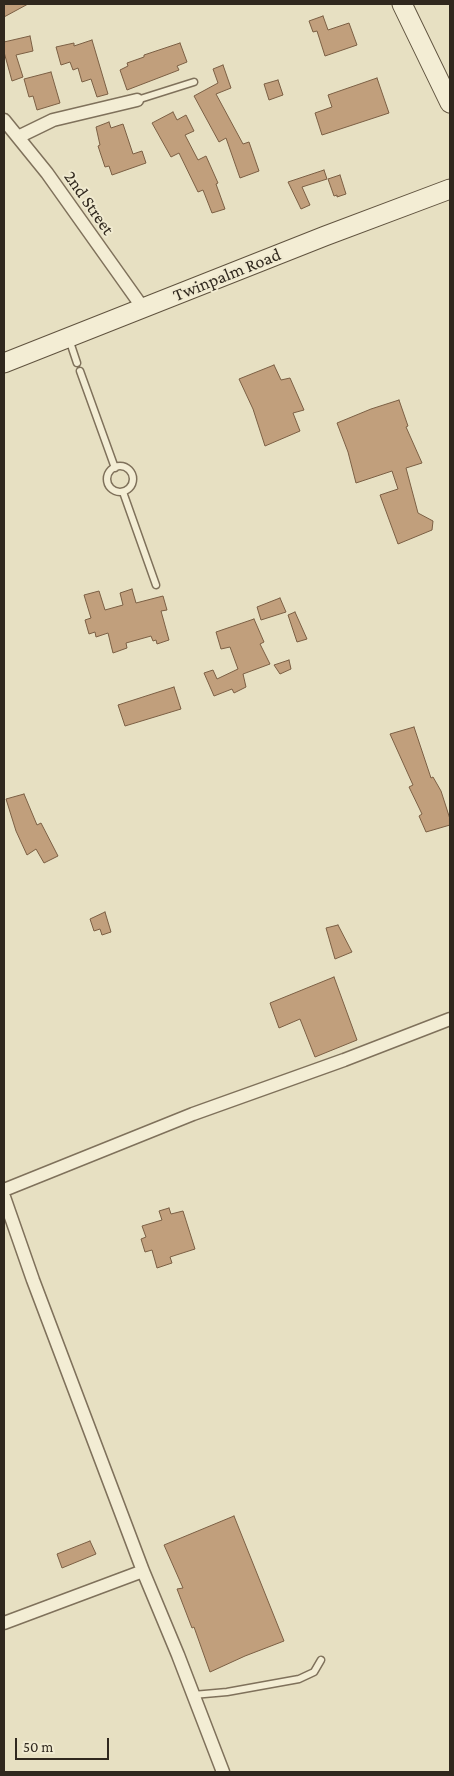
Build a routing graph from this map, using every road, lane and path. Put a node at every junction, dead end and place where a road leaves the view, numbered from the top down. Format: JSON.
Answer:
{"nodes":[{"id":1,"x":402,"y":4,"type":"edge"},
{"id":2,"x":194,"y":82,"type":"dead end"},
{"id":3,"x":137,"y":100,"type":"joint"},
{"id":4,"x":450,"y":103,"type":"edge"},
{"id":5,"x":4,"y":120,"type":"edge"},
{"id":6,"x":18,"y":137,"type":"junction"},
{"id":7,"x":450,"y":189,"type":"edge"},
{"id":8,"x":143,"y":308,"type":"junction"},
{"id":9,"x":69,"y":337,"type":"junction"},
{"id":10,"x":4,"y":363,"type":"edge"},
{"id":11,"x":78,"y":363,"type":"dead end"},
{"id":12,"x":80,"y":371,"type":"dead end"},
{"id":13,"x":115,"y":468,"type":"junction"},
{"id":14,"x":123,"y":492,"type":"junction"},
{"id":15,"x":156,"y":585,"type":"dead end"},
{"id":16,"x":450,"y":1019,"type":"edge"},
{"id":17,"x":4,"y":1190,"type":"edge"},
{"id":18,"x":4,"y":1197,"type":"edge"},
{"id":19,"x":143,"y":1571,"type":"junction"},
{"id":20,"x":4,"y":1624,"type":"edge"},
{"id":21,"x":321,"y":1660,"type":"dead end"},
{"id":22,"x":193,"y":1695,"type":"junction"},
{"id":23,"x":223,"y":1772,"type":"edge"}],
"edges":[{"from":1,"to":4,"type":"main road"},
{"from":2,"to":3,"type":"lane"},
{"from":3,"to":6,"type":"street"},
{"from":5,"to":6,"type":"street","name":"2nd Street"},
{"from":6,"to":8,"type":"street","name":"2nd Street"},
{"from":7,"to":8,"type":"main road","name":"Twinpalm Road"},
{"from":8,"to":9,"type":"main road","name":"Twinpalm Road"},
{"from":9,"to":10,"type":"main road","name":"Twinpalm Road"},
{"from":9,"to":11,"type":"lane"},
{"from":12,"to":13,"type":"lane"},
{"from":13,"to":14,"type":"lane"},
{"from":13,"to":14,"type":"lane"},
{"from":14,"to":15,"type":"lane"},
{"from":16,"to":17,"type":"street"},
{"from":18,"to":19,"type":"street"},
{"from":19,"to":20,"type":"street"},
{"from":19,"to":22,"type":"street"},
{"from":21,"to":22,"type":"lane"},
{"from":22,"to":23,"type":"street"}]}
